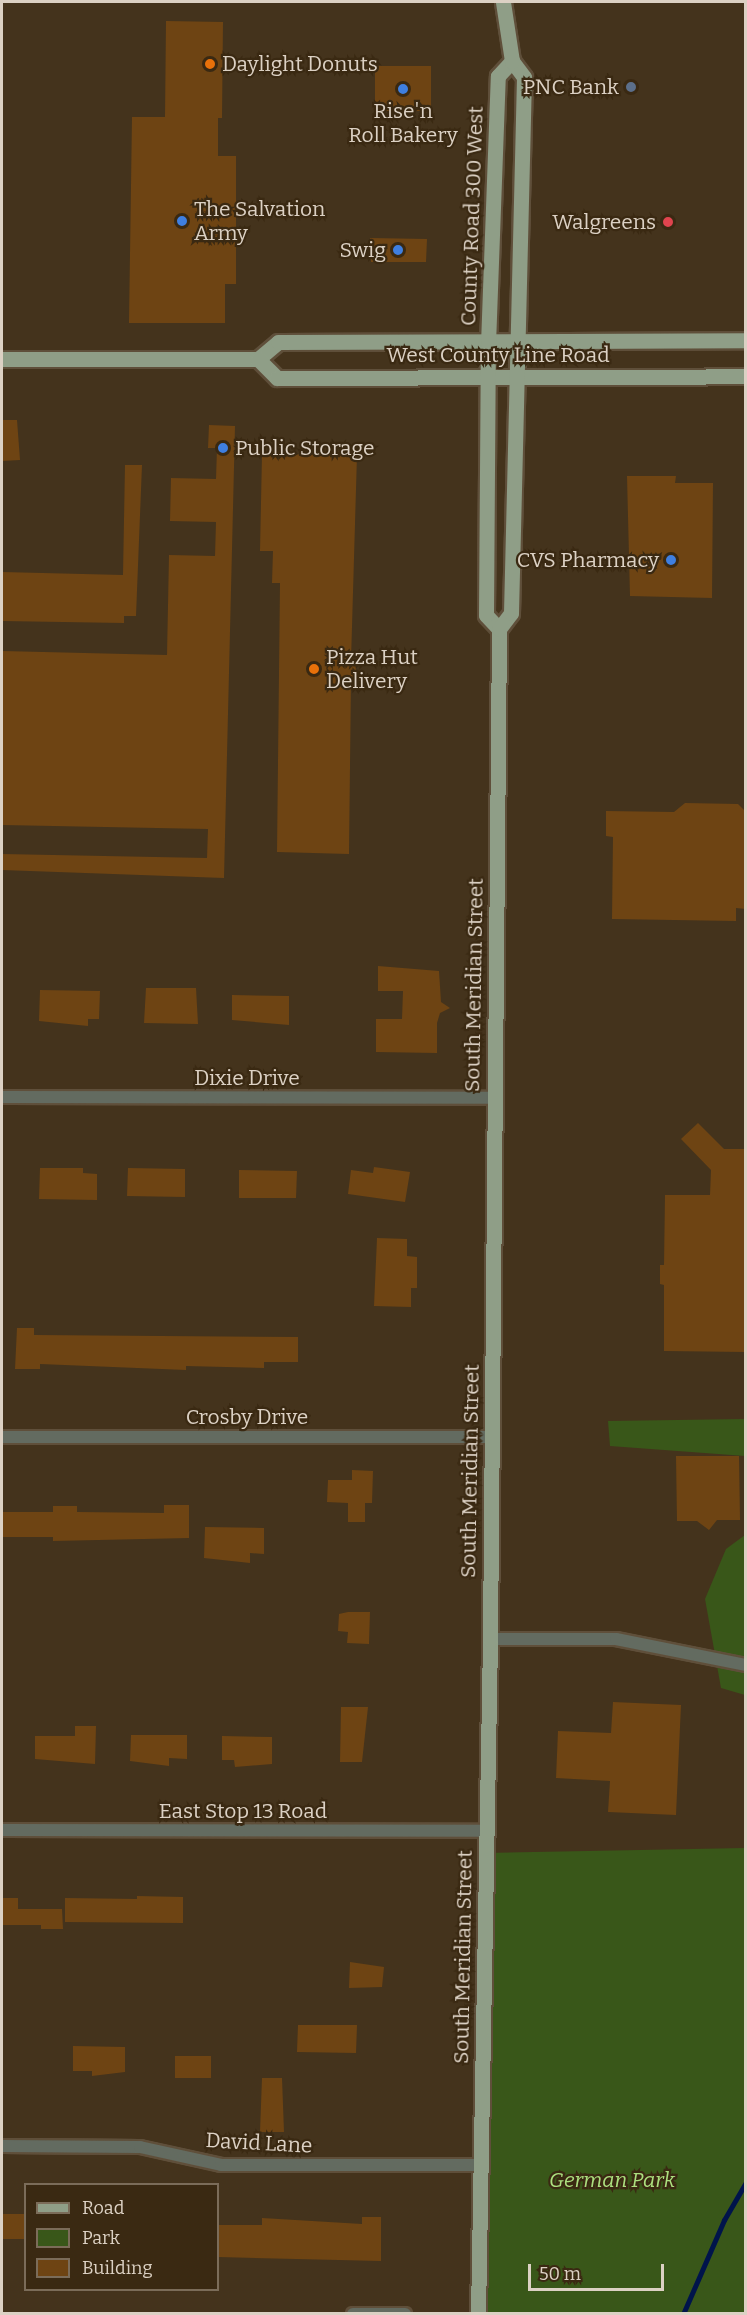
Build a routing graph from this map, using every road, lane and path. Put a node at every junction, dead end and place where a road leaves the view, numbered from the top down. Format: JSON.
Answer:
{"nodes":[{"id":1,"x":503,"y":2,"type":"edge"},
{"id":2,"x":512,"y":61,"type":"junction"},
{"id":3,"x":746,"y":340,"type":"edge"},
{"id":4,"x":516,"y":343,"type":"junction"},
{"id":5,"x":488,"y":344,"type":"junction"},
{"id":6,"x":2,"y":359,"type":"edge"},
{"id":7,"x":258,"y":359,"type":"junction"},
{"id":8,"x":515,"y":376,"type":"junction"},
{"id":9,"x":746,"y":376,"type":"edge"},
{"id":10,"x":487,"y":378,"type":"junction"},
{"id":11,"x":499,"y":630,"type":"junction"},
{"id":12,"x":2,"y":1097,"type":"edge"},
{"id":13,"x":493,"y":1098,"type":"junction"},
{"id":14,"x":2,"y":1437,"type":"edge"},
{"id":15,"x":492,"y":1437,"type":"junction"},
{"id":16,"x":490,"y":1639,"type":"junction"},
{"id":17,"x":746,"y":1665,"type":"edge"},
{"id":18,"x":2,"y":1830,"type":"edge"},
{"id":19,"x":485,"y":1831,"type":"junction"},
{"id":20,"x":2,"y":2146,"type":"edge"},
{"id":21,"x":481,"y":2165,"type":"junction"},
{"id":22,"x":353,"y":2313,"type":"edge"},
{"id":23,"x":405,"y":2313,"type":"edge"},
{"id":24,"x":478,"y":2313,"type":"edge"}],
"edges":[{"from":1,"to":2,"type":"main road"},
{"from":2,"to":4,"type":"main road"},
{"from":2,"to":5,"type":"main road","name":"County Road 300 West"},
{"from":3,"to":4,"type":"main road","name":"West County Line Road"},
{"from":4,"to":5,"type":"main road","name":"West County Line Road"},
{"from":4,"to":8,"type":"main road"},
{"from":5,"to":7,"type":"main road","name":"West County Line Road"},
{"from":5,"to":10,"type":"main road","name":"County Road 300 West"},
{"from":6,"to":7,"type":"main road"},
{"from":7,"to":10,"type":"main road","name":"West County Line Road"},
{"from":8,"to":9,"type":"main road","name":"West County Line Road"},
{"from":8,"to":10,"type":"main road","name":"West County Line Road"},
{"from":8,"to":11,"type":"main road","name":"South Meridian Street"},
{"from":10,"to":11,"type":"main road","name":"South Meridian Street"},
{"from":11,"to":13,"type":"main road","name":"South Meridian Street"},
{"from":12,"to":13,"type":"street","name":"Dixie Drive"},
{"from":13,"to":15,"type":"main road","name":"South Meridian Street"},
{"from":14,"to":15,"type":"street","name":"Crosby Drive"},
{"from":15,"to":16,"type":"main road","name":"South Meridian Street"},
{"from":16,"to":17,"type":"street"},
{"from":16,"to":19,"type":"main road","name":"South Meridian Street"},
{"from":18,"to":19,"type":"street","name":"East Stop 13 Road"},
{"from":19,"to":21,"type":"main road","name":"South Meridian Street"},
{"from":20,"to":21,"type":"street","name":"David Lane"},
{"from":21,"to":24,"type":"main road","name":"South Meridian Street"},
{"from":22,"to":23,"type":"street"}]}
